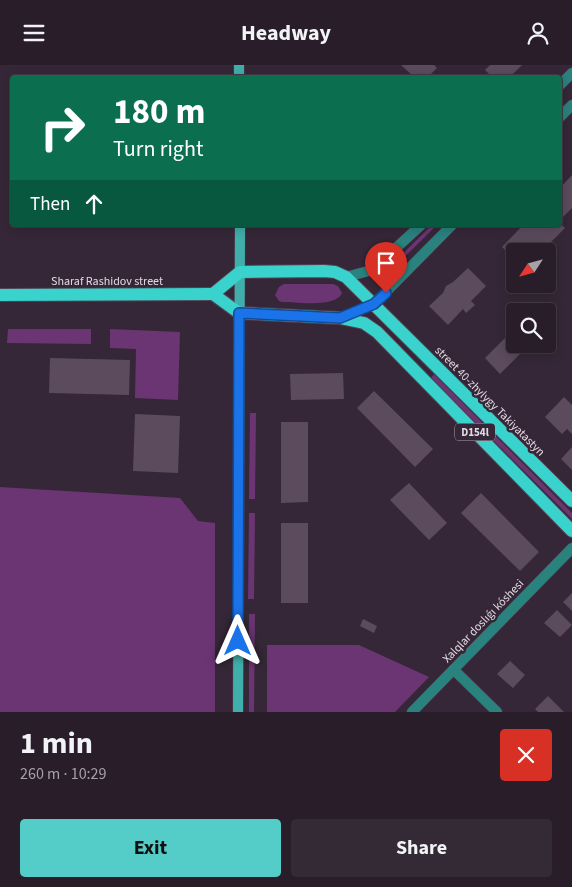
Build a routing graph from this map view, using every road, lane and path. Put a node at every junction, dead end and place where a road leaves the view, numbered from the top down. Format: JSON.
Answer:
{"nodes":[{"id":1,"x":572,"y":73,"type":"edge"},
{"id":2,"x":562,"y":83,"type":"edge"},
{"id":3,"x":572,"y":105,"type":"edge"},
{"id":4,"x":562,"y":115,"type":"edge"},
{"id":5,"x":240,"y":227,"type":"edge"},
{"id":6,"x":419,"y":227,"type":"edge"},
{"id":7,"x":450,"y":227,"type":"edge"},
{"id":8,"x":240,"y":272,"type":"junction"},
{"id":9,"x":346,"y":277,"type":"junction"},
{"id":10,"x":0,"y":295,"type":"edge"},
{"id":11,"x":213,"y":295,"type":"junction"},
{"id":12,"x":374,"y":304,"type":"junction"},
{"id":13,"x":239,"y":313,"type":"junction"},
{"id":14,"x":340,"y":318,"type":"junction"},
{"id":15,"x":572,"y":501,"type":"edge"},
{"id":16,"x":572,"y":531,"type":"edge"},
{"id":17,"x":572,"y":548,"type":"edge"},
{"id":18,"x":454,"y":669,"type":"junction"},
{"id":19,"x":238,"y":712,"type":"edge"},
{"id":20,"x":412,"y":712,"type":"edge"},
{"id":21,"x":496,"y":712,"type":"edge"}],
"edges":[{"from":1,"to":2,"type":"street"},
{"from":3,"to":4,"type":"street"},
{"from":5,"to":8,"type":"street"},
{"from":6,"to":9,"type":"street"},
{"from":7,"to":12,"type":"street"},
{"from":8,"to":9,"type":"main road","number":"D154l"},
{"from":8,"to":11,"type":"main road"},
{"from":8,"to":13,"type":"street"},
{"from":9,"to":12,"type":"main road","number":"D154l"},
{"from":10,"to":11,"type":"main road","name":"Sharaf Rashidov street"},
{"from":11,"to":13,"type":"main road"},
{"from":12,"to":14,"type":"street"},
{"from":12,"to":15,"type":"main road","name":"street 40-zhylygy Takiyatastyn","number":"D154l"},
{"from":13,"to":14,"type":"main road","number":"D154l"},
{"from":13,"to":19,"type":"street"},
{"from":14,"to":16,"type":"main road","number":"D154l"},
{"from":17,"to":18,"type":"street","name":"Xalqlar doslıǵı kóshesi"},
{"from":18,"to":20,"type":"street","name":"Xalqlar doslıǵı kóshesi"},
{"from":18,"to":21,"type":"street"}]}
